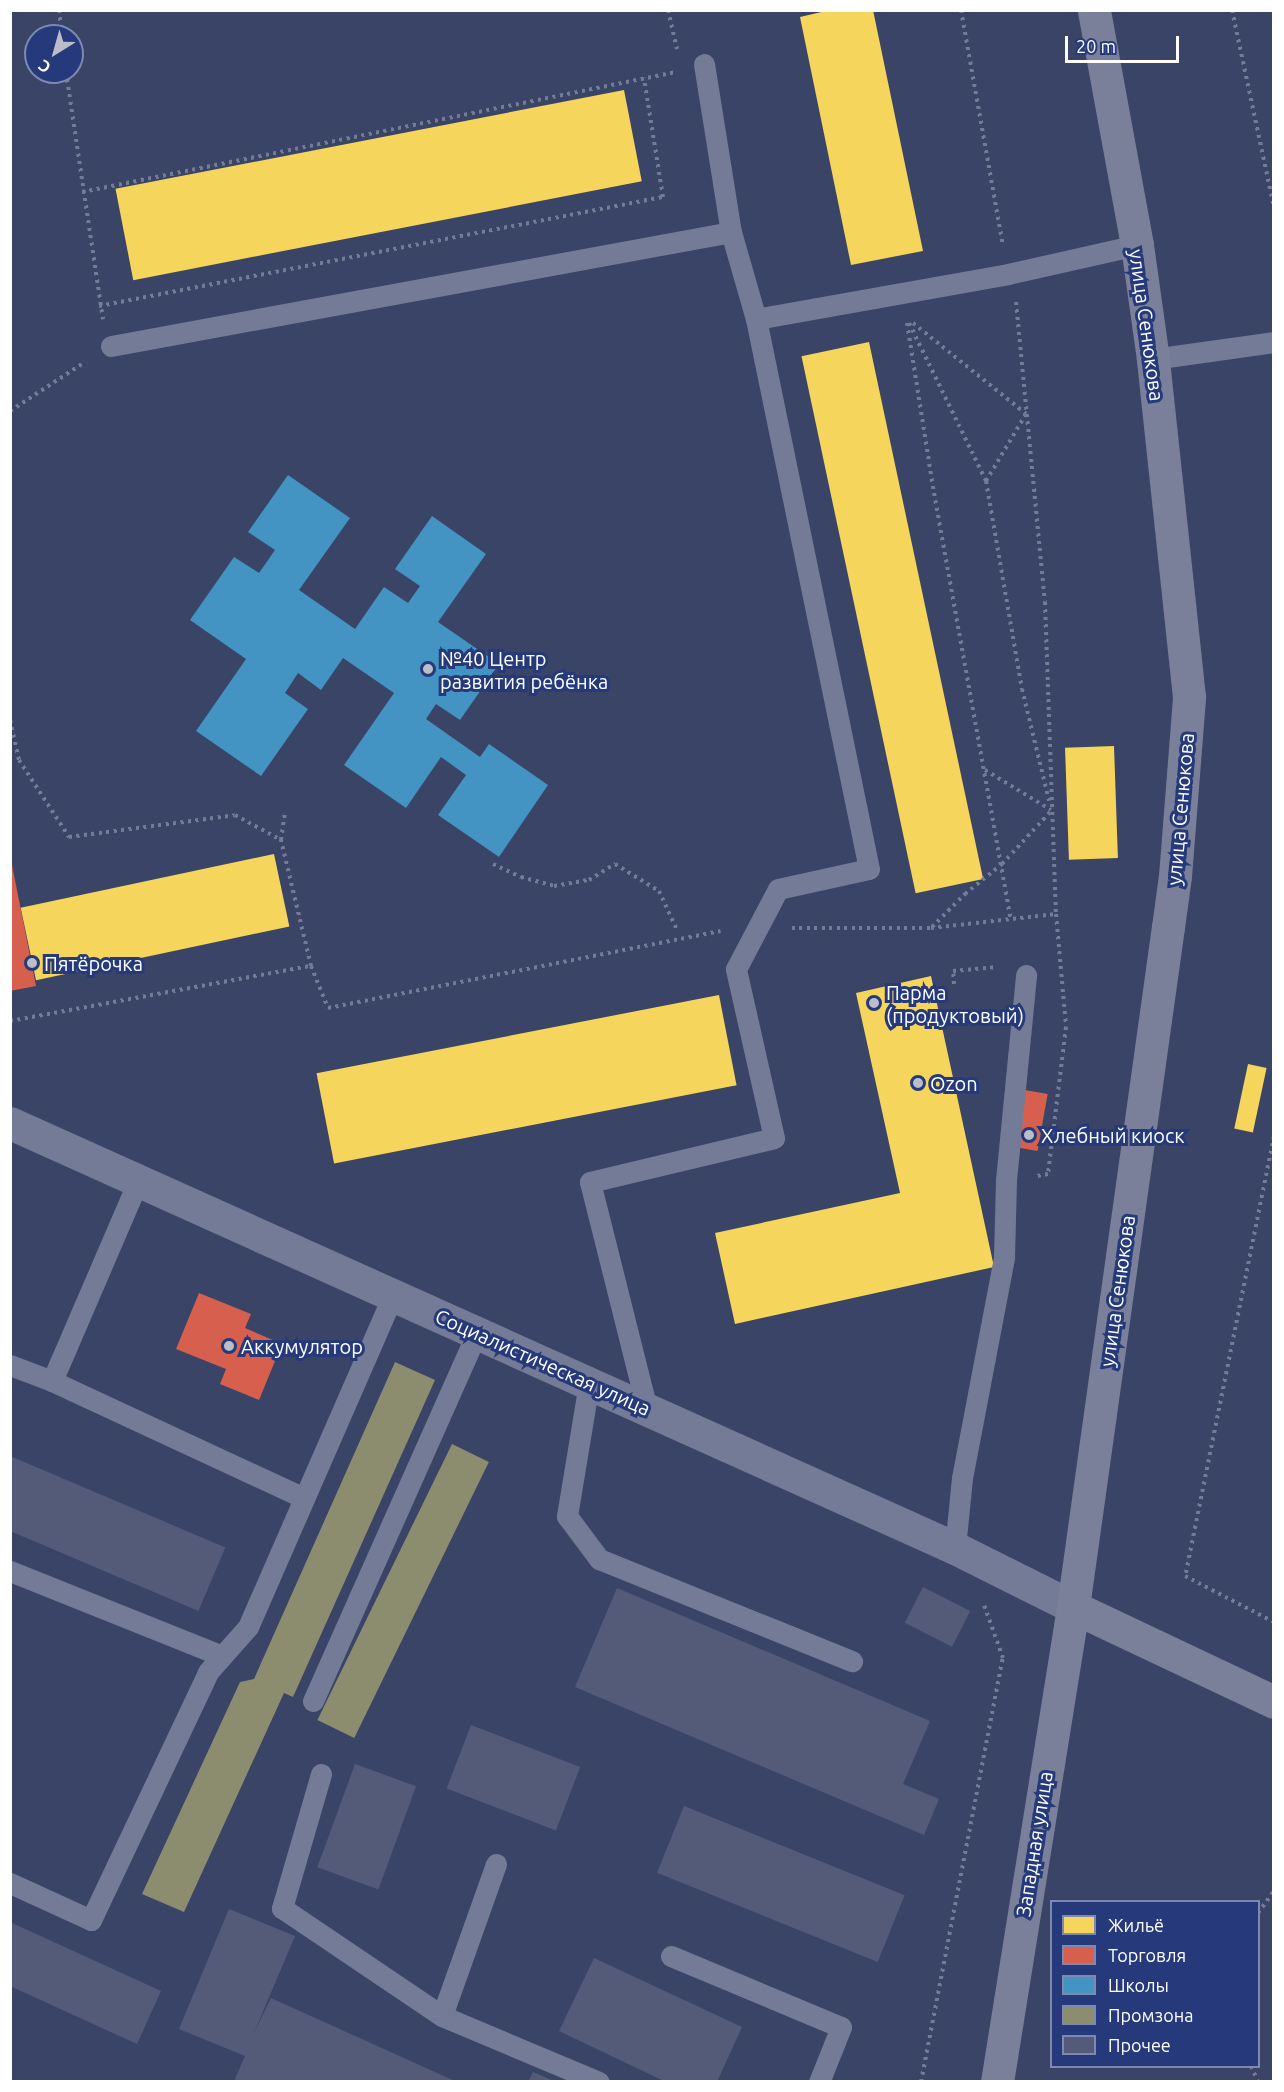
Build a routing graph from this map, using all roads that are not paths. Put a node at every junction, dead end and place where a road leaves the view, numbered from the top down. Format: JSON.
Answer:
{"nodes":[{"id":1,"x":1094,"y":10,"type":"edge"},
{"id":2,"x":704,"y":64,"type":"dead end"},
{"id":3,"x":730,"y":232,"type":"junction"},
{"id":4,"x":1137,"y":245,"type":"junction"},
{"id":5,"x":756,"y":319,"type":"junction"},
{"id":6,"x":1274,"y":342,"type":"edge"},
{"id":7,"x":111,"y":346,"type":"road end"},
{"id":8,"x":1153,"y":359,"type":"junction"},
{"id":9,"x":1026,"y":975,"type":"dead end"},
{"id":10,"x":10,"y":1123,"type":"edge"},
{"id":11,"x":140,"y":1179,"type":"junction"},
{"id":12,"x":393,"y":1295,"type":"junction"},
{"id":13,"x":477,"y":1333,"type":"junction"},
{"id":14,"x":10,"y":1365,"type":"edge"},
{"id":15,"x":52,"y":1381,"type":"junction"},
{"id":16,"x":589,"y":1383,"type":"junction"},
{"id":17,"x":647,"y":1409,"type":"junction"},
{"id":18,"x":304,"y":1498,"type":"junction"},
{"id":19,"x":955,"y":1548,"type":"junction"},
{"id":20,"x":10,"y":1571,"type":"edge"},
{"id":21,"x":1073,"y":1607,"type":"junction"},
{"id":22,"x":222,"y":1656,"type":"junction"},
{"id":23,"x":852,"y":1661,"type":"dead end"},
{"id":24,"x":313,"y":1701,"type":"dead end"},
{"id":25,"x":1274,"y":1702,"type":"edge"},
{"id":26,"x":321,"y":1774,"type":"dead end"},
{"id":27,"x":496,"y":1864,"type":"dead end"},
{"id":28,"x":10,"y":1883,"type":"edge"},
{"id":29,"x":671,"y":1956,"type":"dead end"},
{"id":30,"x":442,"y":2016,"type":"junction"},
{"id":31,"x":598,"y":2082,"type":"edge"},
{"id":32,"x":819,"y":2082,"type":"edge"},
{"id":33,"x":997,"y":2082,"type":"edge"}],
"edges":[{"from":1,"to":4,"type":"main road","name":"улица Сенюкова"},
{"from":2,"to":3,"type":"lane"},
{"from":3,"to":5,"type":"lane"},
{"from":3,"to":7,"type":"lane"},
{"from":4,"to":5,"type":"lane"},
{"from":4,"to":8,"type":"main road","name":"улица Сенюкова"},
{"from":5,"to":17,"type":"lane"},
{"from":6,"to":8,"type":"lane"},
{"from":8,"to":21,"type":"main road","name":"улица Сенюкова"},
{"from":9,"to":19,"type":"lane"},
{"from":10,"to":11,"type":"street","name":"Социалистическая улица"},
{"from":11,"to":12,"type":"street","name":"Социалистическая улица"},
{"from":11,"to":15,"type":"lane"},
{"from":12,"to":13,"type":"street","name":"Социалистическая улица"},
{"from":12,"to":18,"type":"lane"},
{"from":13,"to":16,"type":"street","name":"Социалистическая улица"},
{"from":13,"to":24,"type":"lane"},
{"from":14,"to":15,"type":"lane"},
{"from":15,"to":18,"type":"lane"},
{"from":16,"to":17,"type":"street","name":"Социалистическая улица"},
{"from":16,"to":23,"type":"lane"},
{"from":17,"to":19,"type":"street","name":"Социалистическая улица"},
{"from":18,"to":22,"type":"lane"},
{"from":19,"to":21,"type":"street","name":"Социалистическая улица"},
{"from":20,"to":22,"type":"lane"},
{"from":21,"to":25,"type":"main road"},
{"from":21,"to":33,"type":"main road","name":"Западная улица"},
{"from":22,"to":28,"type":"lane"},
{"from":26,"to":30,"type":"lane"},
{"from":27,"to":30,"type":"lane"},
{"from":29,"to":32,"type":"lane"},
{"from":30,"to":31,"type":"lane"}]}
